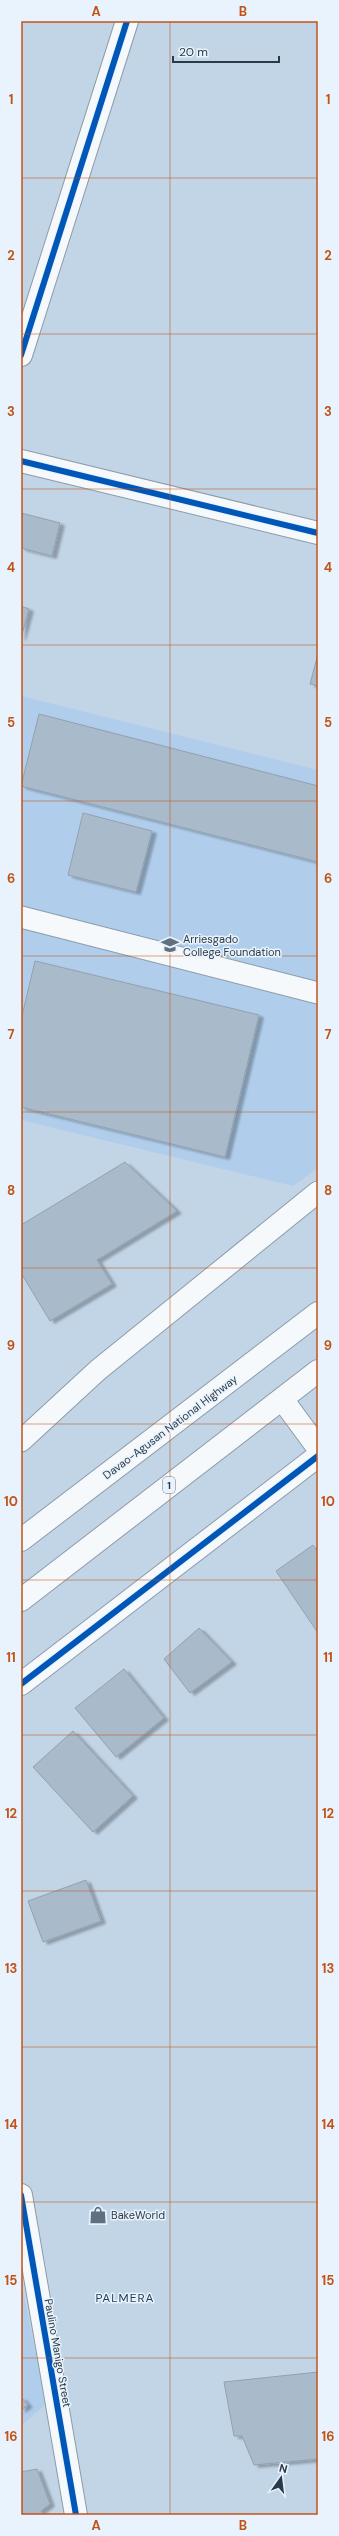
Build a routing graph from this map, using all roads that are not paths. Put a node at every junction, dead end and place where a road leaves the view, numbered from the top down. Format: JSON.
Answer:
{"nodes":[{"id":1,"x":127,"y":21,"type":"edge"},
{"id":2,"x":21,"y":355,"type":"edge"},
{"id":3,"x":21,"y":461,"type":"edge"},
{"id":4,"x":318,"y":533,"type":"edge"},
{"id":5,"x":21,"y":917,"type":"edge"},
{"id":6,"x":318,"y":993,"type":"edge"},
{"id":7,"x":318,"y":1192,"type":"edge"},
{"id":8,"x":318,"y":1313,"type":"edge"},
{"id":9,"x":318,"y":1371,"type":"edge"},
{"id":10,"x":282,"y":1399,"type":"junction"},
{"id":11,"x":21,"y":1441,"type":"edge"},
{"id":12,"x":318,"y":1448,"type":"edge"},
{"id":13,"x":318,"y":1456,"type":"edge"},
{"id":14,"x":21,"y":1540,"type":"edge"},
{"id":15,"x":21,"y":1600,"type":"edge"},
{"id":16,"x":21,"y":1684,"type":"edge"},
{"id":17,"x":21,"y":2195,"type":"edge"},
{"id":18,"x":76,"y":2515,"type":"edge"}],
"edges":[{"from":1,"to":2,"type":"main road"},
{"from":3,"to":4,"type":"main road"},
{"from":5,"to":6,"type":"lane"},
{"from":7,"to":11,"type":"lane"},
{"from":8,"to":14,"type":"main road","name":"Davao-Agusan National Highway"},
{"from":9,"to":10,"type":"main road","number":"1"},
{"from":10,"to":12,"type":"main road"},
{"from":10,"to":15,"type":"main road","number":"1"},
{"from":13,"to":16,"type":"main road"},
{"from":17,"to":18,"type":"main road","name":"Paulino Manigo Street"}]}
